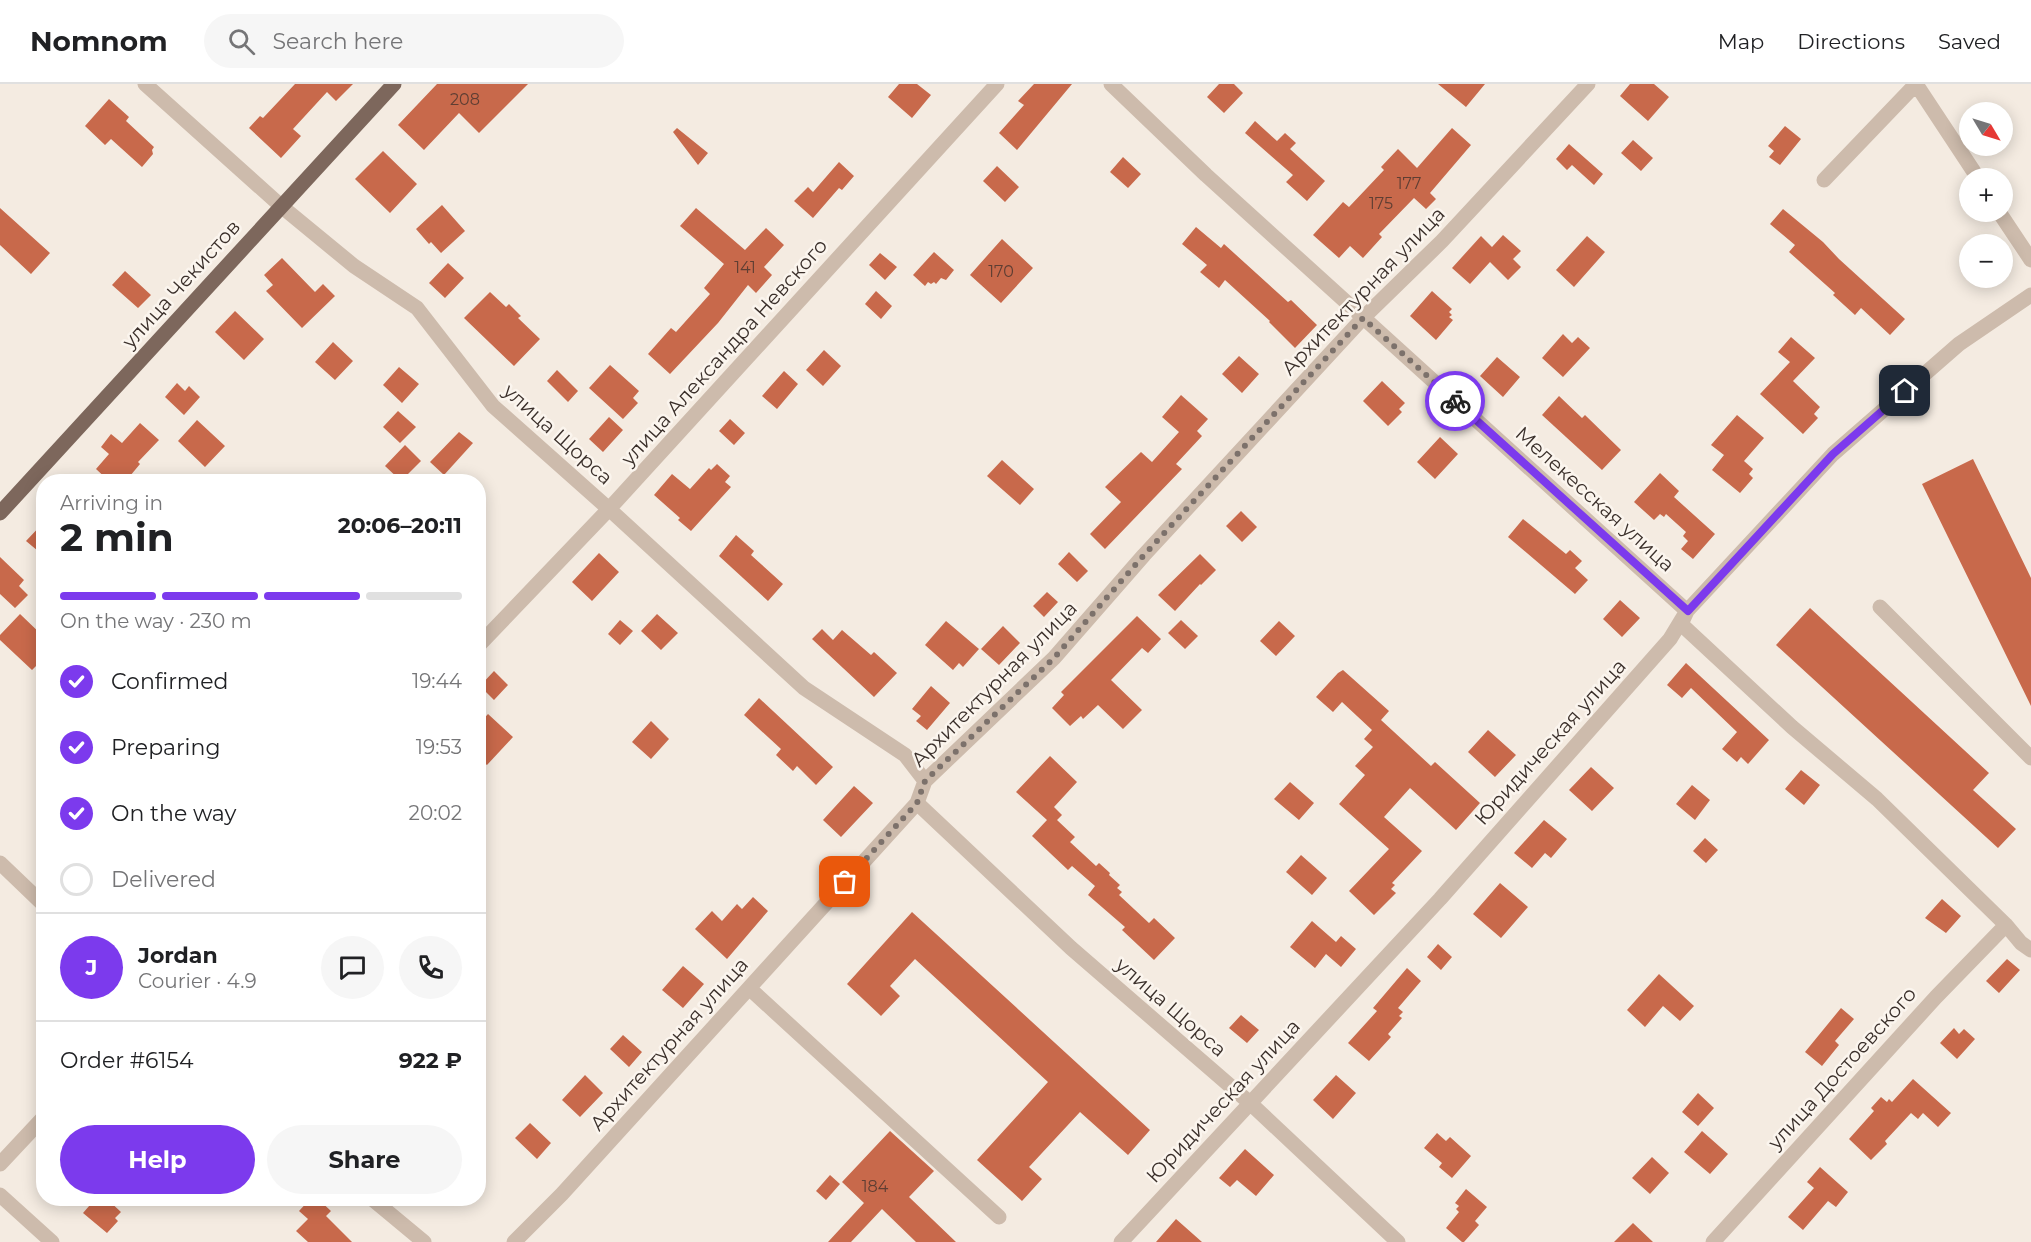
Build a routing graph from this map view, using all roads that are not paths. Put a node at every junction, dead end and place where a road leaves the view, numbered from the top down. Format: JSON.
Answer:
{"nodes":[{"id":1,"x":145,"y":84,"type":"edge"},
{"id":2,"x":394,"y":84,"type":"edge"},
{"id":3,"x":997,"y":84,"type":"edge"},
{"id":4,"x":1111,"y":84,"type":"edge"},
{"id":5,"x":1588,"y":84,"type":"edge"},
{"id":6,"x":1916,"y":84,"type":"edge"},
{"id":7,"x":1971,"y":168,"type":"edge"},
{"id":8,"x":1824,"y":180,"type":"dead end"},
{"id":9,"x":281,"y":207,"type":"junction"},
{"id":10,"x":2006,"y":222,"type":"edge"},
{"id":11,"x":2031,"y":260,"type":"edge"},
{"id":12,"x":2031,"y":295,"type":"edge"},
{"id":13,"x":1363,"y":318,"type":"junction"},
{"id":14,"x":609,"y":509,"type":"junction"},
{"id":15,"x":0,"y":513,"type":"edge"},
{"id":16,"x":1880,"y":607,"type":"dead end"},
{"id":17,"x":1684,"y":617,"type":"junction"},
{"id":18,"x":486,"y":638,"type":"edge"},
{"id":19,"x":2031,"y":758,"type":"edge"},
{"id":20,"x":925,"y":781,"type":"junction"},
{"id":21,"x":917,"y":803,"type":"junction"},
{"id":22,"x":0,"y":863,"type":"edge"},
{"id":23,"x":36,"y":897,"type":"edge"},
{"id":24,"x":2006,"y":926,"type":"junction"},
{"id":25,"x":2031,"y":950,"type":"edge"},
{"id":26,"x":749,"y":988,"type":"junction"},
{"id":27,"x":1250,"y":1103,"type":"junction"},
{"id":28,"x":36,"y":1126,"type":"edge"},
{"id":29,"x":0,"y":1164,"type":"edge"},
{"id":30,"x":0,"y":1195,"type":"edge"},
{"id":31,"x":381,"y":1206,"type":"edge"},
{"id":32,"x":999,"y":1217,"type":"dead end"},
{"id":33,"x":52,"y":1242,"type":"edge"},
{"id":34,"x":424,"y":1242,"type":"edge"},
{"id":35,"x":514,"y":1242,"type":"edge"},
{"id":36,"x":1121,"y":1242,"type":"edge"},
{"id":37,"x":1398,"y":1242,"type":"edge"},
{"id":38,"x":1713,"y":1242,"type":"edge"}],
"edges":[{"from":1,"to":9,"type":"street","name":"улица Щорса"},
{"from":2,"to":9,"type":"main road","name":"улица Чекистов"},
{"from":3,"to":14,"type":"street","name":"улица Александра Невского"},
{"from":4,"to":13,"type":"street","name":"Мелекесская улица"},
{"from":5,"to":13,"type":"street","name":"Архитектурная улица"},
{"from":6,"to":7,"type":"street"},
{"from":6,"to":8,"type":"street"},
{"from":9,"to":14,"type":"street","name":"улица Щорса"},
{"from":9,"to":15,"type":"main road","name":"улица Чекистов"},
{"from":10,"to":11,"type":"street"},
{"from":12,"to":17,"type":"street","name":"Юридическая улица"},
{"from":13,"to":17,"type":"street","name":"Мелекесская улица"},
{"from":13,"to":20,"type":"street","name":"Архитектурная улица"},
{"from":14,"to":18,"type":"street","name":"улица Александра Невского"},
{"from":14,"to":20,"type":"street","name":"улица Щорса"},
{"from":16,"to":19,"type":"street"},
{"from":17,"to":24,"type":"street","name":"Мелекесская улица"},
{"from":17,"to":27,"type":"street","name":"Юридическая улица"},
{"from":20,"to":21,"type":"street","name":"Архитектурная улица"},
{"from":21,"to":26,"type":"street","name":"Архитектурная улица"},
{"from":21,"to":27,"type":"street","name":"улица Щорса"},
{"from":22,"to":23,"type":"street"},
{"from":24,"to":25,"type":"street","name":"Мелекесская улица"},
{"from":24,"to":38,"type":"street","name":"улица Достоевского"},
{"from":26,"to":32,"type":"street"},
{"from":26,"to":35,"type":"street","name":"Архитектурная улица"},
{"from":27,"to":36,"type":"street","name":"Юридическая улица"},
{"from":27,"to":37,"type":"street","name":"улица Щорса"},
{"from":28,"to":29,"type":"street"},
{"from":30,"to":33,"type":"street"},
{"from":31,"to":34,"type":"street"}]}
